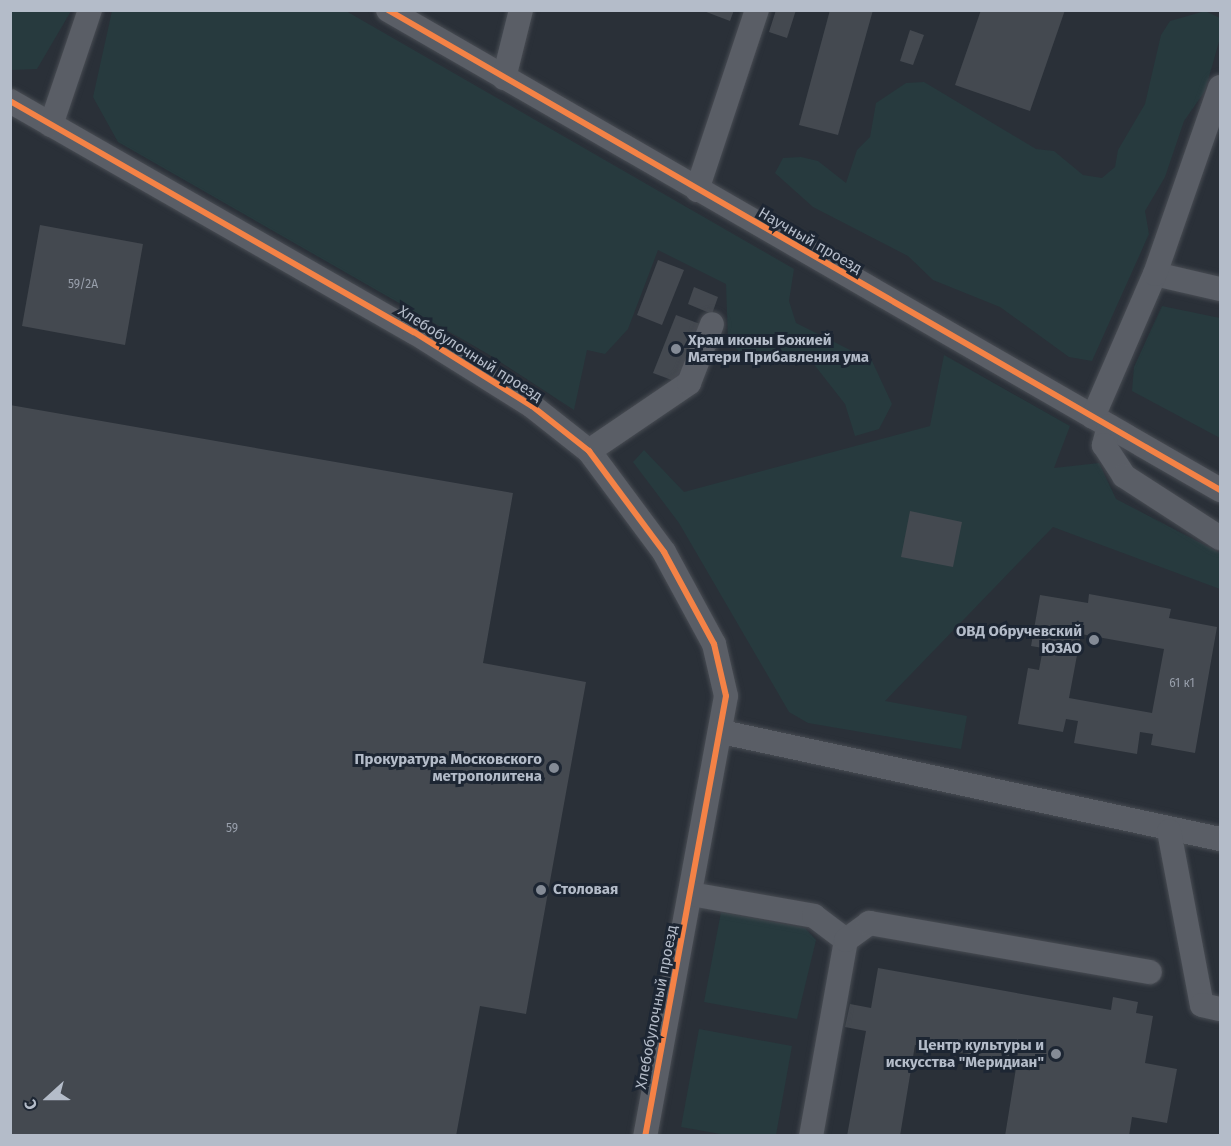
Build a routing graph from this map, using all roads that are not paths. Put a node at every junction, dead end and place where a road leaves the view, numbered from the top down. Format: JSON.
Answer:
{"nodes":[{"id":1,"x":90,"y":10,"type":"edge"},
{"id":2,"x":388,"y":10,"type":"edge"},
{"id":3,"x":521,"y":10,"type":"edge"},
{"id":4,"x":757,"y":10,"type":"edge"},
{"id":5,"x":504,"y":78,"type":"junction"},
{"id":6,"x":1221,"y":87,"type":"edge"},
{"id":7,"x":10,"y":101,"type":"edge"},
{"id":8,"x":51,"y":125,"type":"junction"},
{"id":9,"x":698,"y":190,"type":"junction"},
{"id":10,"x":1155,"y":274,"type":"junction"},
{"id":11,"x":1221,"y":289,"type":"edge"},
{"id":12,"x":712,"y":324,"type":"dead end"},
{"id":13,"x":1101,"y":422,"type":"junction"},
{"id":14,"x":589,"y":451,"type":"junction"},
{"id":15,"x":1221,"y":490,"type":"edge"},
{"id":16,"x":1221,"y":538,"type":"edge"},
{"id":17,"x":722,"y":732,"type":"junction"},
{"id":18,"x":1169,"y":831,"type":"junction"},
{"id":19,"x":1221,"y":839,"type":"edge"},
{"id":20,"x":691,"y":894,"type":"junction"},
{"id":21,"x":846,"y":940,"type":"junction"},
{"id":22,"x":1150,"y":972,"type":"dead end"},
{"id":23,"x":1221,"y":1009,"type":"edge"},
{"id":24,"x":645,"y":1136,"type":"edge"},
{"id":25,"x":811,"y":1136,"type":"edge"}],
"edges":[{"from":1,"to":8,"type":"street"},
{"from":2,"to":5,"type":"street","name":"Научный проезд"},
{"from":3,"to":5,"type":"street"},
{"from":4,"to":9,"type":"street"},
{"from":5,"to":9,"type":"street","name":"Научный проезд"},
{"from":6,"to":10,"type":"street"},
{"from":7,"to":8,"type":"street","name":"Хлебобулочный проезд"},
{"from":8,"to":14,"type":"street","name":"Хлебобулочный проезд"},
{"from":9,"to":13,"type":"street","name":"Научный проезд"},
{"from":10,"to":11,"type":"street"},
{"from":10,"to":13,"type":"street"},
{"from":12,"to":14,"type":"street"},
{"from":13,"to":15,"type":"street","name":"Научный проезд"},
{"from":13,"to":16,"type":"street"},
{"from":14,"to":17,"type":"street","name":"Хлебобулочный проезд"},
{"from":17,"to":18,"type":"street"},
{"from":17,"to":20,"type":"street","name":"Хлебобулочный проезд"},
{"from":18,"to":19,"type":"street"},
{"from":18,"to":23,"type":"street"},
{"from":20,"to":21,"type":"street"},
{"from":20,"to":24,"type":"street","name":"Хлебобулочный проезд"},
{"from":21,"to":22,"type":"street"},
{"from":21,"to":25,"type":"street"}]}
